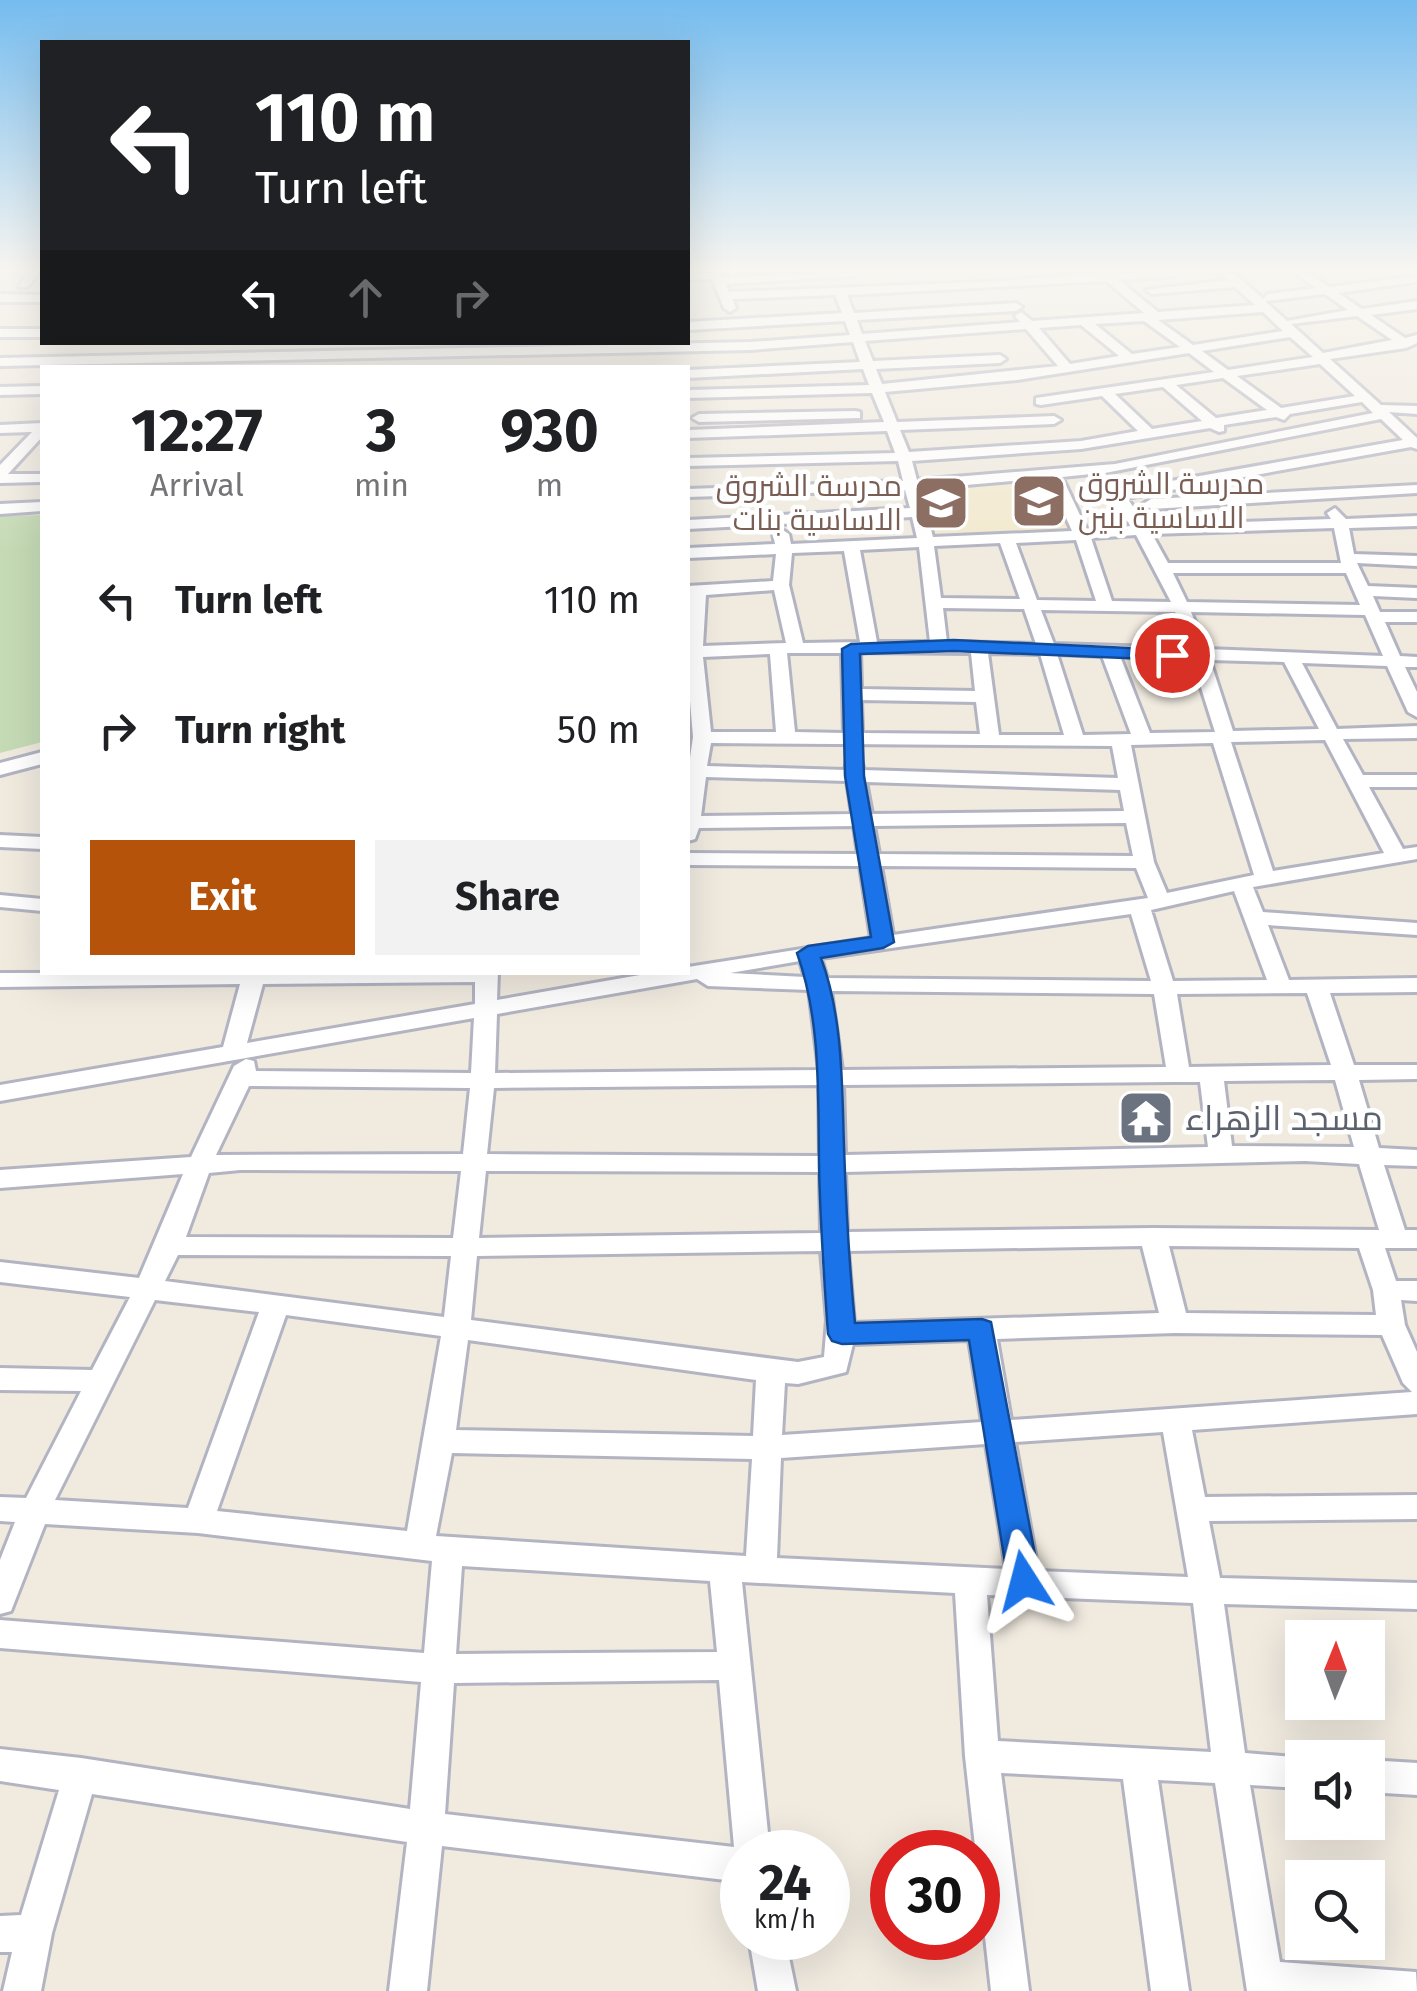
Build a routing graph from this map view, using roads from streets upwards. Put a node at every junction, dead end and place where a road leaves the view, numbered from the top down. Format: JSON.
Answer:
{"nodes":[{"id":1,"x":760,"y":366,"type":"edge"},
{"id":2,"x":872,"y":366,"type":"joint"},
{"id":3,"x":1007,"y":366,"type":"edge"},
{"id":4,"x":1080,"y":366,"type":"edge"},
{"id":5,"x":1217,"y":366,"type":"edge"},
{"id":6,"x":1279,"y":366,"type":"edge"},
{"id":7,"x":1332,"y":366,"type":"edge"},
{"id":8,"x":1333,"y":366,"type":"edge"},
{"id":9,"x":1067,"y":368,"type":"joint"},
{"id":10,"x":763,"y":371,"type":"junction"},
{"id":11,"x":690,"y":374,"type":"edge"},
{"id":12,"x":1228,"y":375,"type":"junction"},
{"id":13,"x":1017,"y":376,"type":"junction"},
{"id":14,"x":1167,"y":384,"type":"junction"},
{"id":15,"x":876,"y":389,"type":"junction"},
{"id":16,"x":0,"y":390,"type":"edge"},
{"id":17,"x":40,"y":390,"type":"edge"},
{"id":18,"x":1105,"y":392,"type":"junction"},
{"id":19,"x":769,"y":393,"type":"junction"},
{"id":20,"x":690,"y":394,"type":"edge"},
{"id":21,"x":690,"y":398,"type":"edge"},
{"id":22,"x":1364,"y":398,"type":"junction"},
{"id":23,"x":1044,"y":403,"type":"junction"},
{"id":24,"x":1417,"y":410,"type":"edge"},
{"id":25,"x":1383,"y":411,"type":"junction"},
{"id":26,"x":1280,"y":413,"type":"junction"},
{"id":27,"x":885,"y":414,"type":"junction"},
{"id":28,"x":778,"y":416,"type":"junction"},
{"id":29,"x":40,"y":418,"type":"edge"},
{"id":30,"x":699,"y":418,"type":"junction"},
{"id":31,"x":0,"y":419,"type":"edge"},
{"id":32,"x":1054,"y":420,"type":"junction"},
{"id":33,"x":1214,"y":424,"type":"junction"},
{"id":34,"x":40,"y":428,"type":"edge"},
{"id":35,"x":0,"y":429,"type":"edge"},
{"id":36,"x":892,"y":429,"type":"junction"},
{"id":37,"x":40,"y":430,"type":"edge"},
{"id":38,"x":1301,"y":430,"type":"junction"},
{"id":39,"x":694,"y":434,"type":"edge"},
{"id":40,"x":1150,"y":434,"type":"junction"},
{"id":41,"x":1238,"y":442,"type":"junction"},
{"id":42,"x":1416,"y":442,"type":"edge"},
{"id":43,"x":1080,"y":445,"type":"junction"},
{"id":44,"x":1004,"y":451,"type":"junction"},
{"id":45,"x":951,"y":454,"type":"junction"},
{"id":46,"x":40,"y":456,"type":"edge"},
{"id":47,"x":1340,"y":456,"type":"junction"},
{"id":48,"x":8,"y":457,"type":"edge"},
{"id":49,"x":904,"y":457,"type":"junction"},
{"id":50,"x":774,"y":461,"type":"junction"},
{"id":51,"x":692,"y":462,"type":"edge"},
{"id":52,"x":1310,"y":463,"type":"junction"},
{"id":53,"x":1099,"y":468,"type":"junction"},
{"id":54,"x":1053,"y":473,"type":"junction"},
{"id":55,"x":1025,"y":476,"type":"junction"},
{"id":56,"x":0,"y":477,"type":"edge"},
{"id":57,"x":40,"y":478,"type":"edge"},
{"id":58,"x":970,"y":480,"type":"junction"},
{"id":59,"x":1220,"y":480,"type":"junction"},
{"id":60,"x":910,"y":485,"type":"junction"},
{"id":61,"x":1417,"y":488,"type":"edge"},
{"id":62,"x":774,"y":491,"type":"junction"},
{"id":63,"x":1322,"y":492,"type":"junction"},
{"id":64,"x":690,"y":493,"type":"edge"},
{"id":65,"x":1244,"y":496,"type":"junction"},
{"id":66,"x":1123,"y":500,"type":"junction"},
{"id":67,"x":40,"y":508,"type":"edge"},
{"id":68,"x":0,"y":509,"type":"edge"},
{"id":69,"x":919,"y":512,"type":"junction"},
{"id":70,"x":778,"y":521,"type":"junction"},
{"id":71,"x":1417,"y":521,"type":"edge"},
{"id":72,"x":1341,"y":524,"type":"junction"},
{"id":73,"x":690,"y":525,"type":"edge"},
{"id":74,"x":1144,"y":532,"type":"junction"},
{"id":75,"x":1082,"y":535,"type":"junction"},
{"id":76,"x":1006,"y":538,"type":"junction"},
{"id":77,"x":926,"y":542,"type":"junction"},
{"id":78,"x":851,"y":546,"type":"junction"},
{"id":79,"x":1273,"y":547,"type":"junction"},
{"id":80,"x":784,"y":548,"type":"junction"},
{"id":81,"x":690,"y":553,"type":"edge"},
{"id":82,"x":1417,"y":561,"type":"edge"},
{"id":83,"x":1349,"y":563,"type":"junction"},
{"id":84,"x":1166,"y":568,"type":"junction"},
{"id":85,"x":781,"y":585,"type":"junction"},
{"id":86,"x":693,"y":590,"type":"edge"},
{"id":87,"x":1362,"y":592,"type":"junction"},
{"id":88,"x":1417,"y":593,"type":"edge"},
{"id":89,"x":931,"y":603,"type":"junction"},
{"id":90,"x":1030,"y":606,"type":"junction"},
{"id":91,"x":1106,"y":606,"type":"junction"},
{"id":92,"x":1181,"y":608,"type":"junction"},
{"id":93,"x":1372,"y":614,"type":"junction"},
{"id":94,"x":1417,"y":618,"type":"edge"},
{"id":95,"x":939,"y":646,"type":"junction"},
{"id":96,"x":860,"y":648,"type":"junction"},
{"id":97,"x":979,"y":648,"type":"junction"},
{"id":98,"x":787,"y":650,"type":"junction"},
{"id":99,"x":691,"y":652,"type":"edge"},
{"id":100,"x":1048,"y":652,"type":"junction"},
{"id":101,"x":1110,"y":654,"type":"junction"},
{"id":102,"x":1202,"y":656,"type":"junction"},
{"id":103,"x":1290,"y":657,"type":"junction"},
{"id":104,"x":1393,"y":661,"type":"junction"},
{"id":105,"x":1417,"y":662,"type":"edge"},
{"id":106,"x":852,"y":694,"type":"junction"},
{"id":107,"x":984,"y":697,"type":"junction"},
{"id":108,"x":1417,"y":712,"type":"edge"},
{"id":109,"x":697,"y":730,"type":"edge"},
{"id":110,"x":1328,"y":732,"type":"junction"},
{"id":111,"x":1417,"y":732,"type":"edge"},
{"id":112,"x":1222,"y":736,"type":"junction"},
{"id":113,"x":786,"y":737,"type":"junction"},
{"id":114,"x":1142,"y":738,"type":"junction"},
{"id":115,"x":853,"y":739,"type":"junction"},
{"id":116,"x":1120,"y":739,"type":"junction"},
{"id":117,"x":1075,"y":740,"type":"junction"},
{"id":118,"x":990,"y":741,"type":"junction"},
{"id":119,"x":40,"y":759,"type":"edge"},
{"id":120,"x":40,"y":766,"type":"edge"},
{"id":121,"x":5,"y":768,"type":"edge"},
{"id":122,"x":700,"y":771,"type":"junction"},
{"id":123,"x":854,"y":776,"type":"junction"},
{"id":124,"x":1355,"y":781,"type":"junction"},
{"id":125,"x":1417,"y":781,"type":"edge"},
{"id":126,"x":1126,"y":784,"type":"junction"},
{"id":127,"x":1134,"y":817,"type":"junction"},
{"id":128,"x":864,"y":820,"type":"junction"},
{"id":129,"x":690,"y":823,"type":"edge"},
{"id":130,"x":690,"y":828,"type":"edge"},
{"id":131,"x":0,"y":841,"type":"edge"},
{"id":132,"x":40,"y":843,"type":"edge"},
{"id":133,"x":1406,"y":854,"type":"edge"},
{"id":134,"x":690,"y":859,"type":"edge"},
{"id":135,"x":871,"y":861,"type":"junction"},
{"id":136,"x":1144,"y":862,"type":"junction"},
{"id":137,"x":1266,"y":878,"type":"junction"},
{"id":138,"x":1241,"y":882,"type":"junction"},
{"id":139,"x":0,"y":901,"type":"edge"},
{"id":140,"x":1149,"y":904,"type":"junction"},
{"id":141,"x":40,"y":905,"type":"edge"},
{"id":142,"x":1256,"y":918,"type":"junction"},
{"id":143,"x":1417,"y":929,"type":"edge"},
{"id":144,"x":883,"y":942,"type":"junction"},
{"id":145,"x":808,"y":953,"type":"junction"},
{"id":146,"x":690,"y":973,"type":"edge"},
{"id":147,"x":254,"y":975,"type":"edge"},
{"id":148,"x":487,"y":975,"type":"edge"},
{"id":149,"x":675,"y":975,"type":"edge"},
{"id":150,"x":669,"y":976,"type":"junction"},
{"id":151,"x":638,"y":977,"type":"edge"},
{"id":152,"x":0,"y":980,"type":"edge"},
{"id":153,"x":1417,"y":985,"type":"edge"},
{"id":154,"x":820,"y":986,"type":"junction"},
{"id":155,"x":1316,"y":986,"type":"junction"},
{"id":156,"x":1281,"y":987,"type":"junction"},
{"id":157,"x":1165,"y":990,"type":"junction"},
{"id":158,"x":487,"y":1008,"type":"junction"},
{"id":159,"x":243,"y":1060,"type":"junction"},
{"id":160,"x":1347,"y":1072,"type":"junction"},
{"id":161,"x":1417,"y":1072,"type":"edge"},
{"id":162,"x":1178,"y":1076,"type":"junction"},
{"id":163,"x":1211,"y":1076,"type":"junction"},
{"id":164,"x":830,"y":1079,"type":"junction"},
{"id":165,"x":483,"y":1081,"type":"junction"},
{"id":166,"x":0,"y":1094,"type":"edge"},
{"id":167,"x":1221,"y":1154,"type":"junction"},
{"id":168,"x":1417,"y":1158,"type":"edge"},
{"id":169,"x":1367,"y":1159,"type":"junction"},
{"id":170,"x":475,"y":1163,"type":"junction"},
{"id":171,"x":834,"y":1164,"type":"junction"},
{"id":172,"x":198,"y":1168,"type":"junction"},
{"id":173,"x":0,"y":1179,"type":"edge"},
{"id":174,"x":1153,"y":1237,"type":"junction"},
{"id":175,"x":1393,"y":1239,"type":"edge"},
{"id":176,"x":834,"y":1241,"type":"junction"},
{"id":177,"x":169,"y":1246,"type":"junction"},
{"id":178,"x":464,"y":1247,"type":"junction"},
{"id":179,"x":0,"y":1272,"type":"edge"},
{"id":180,"x":147,"y":1290,"type":"junction"},
{"id":181,"x":1386,"y":1290,"type":"junction"},
{"id":182,"x":1417,"y":1291,"type":"edge"},
{"id":183,"x":276,"y":1304,"type":"junction"},
{"id":184,"x":1175,"y":1323,"type":"junction"},
{"id":185,"x":1391,"y":1325,"type":"junction"},
{"id":186,"x":456,"y":1330,"type":"junction"},
{"id":187,"x":982,"y":1330,"type":"junction"},
{"id":188,"x":842,"y":1334,"type":"junction"},
{"id":189,"x":771,"y":1371,"type":"junction"},
{"id":190,"x":0,"y":1379,"type":"edge"},
{"id":191,"x":98,"y":1380,"type":"junction"},
{"id":192,"x":1417,"y":1382,"type":"edge"},
{"id":193,"x":1417,"y":1403,"type":"edge"},
{"id":194,"x":1175,"y":1418,"type":"junction"},
{"id":195,"x":1000,"y":1430,"type":"junction"},
{"id":196,"x":440,"y":1441,"type":"junction"},
{"id":197,"x":766,"y":1448,"type":"junction"},
{"id":198,"x":1417,"y":1507,"type":"edge"},
{"id":199,"x":1194,"y":1508,"type":"junction"},
{"id":200,"x":0,"y":1509,"type":"edge"},
{"id":201,"x":34,"y":1512,"type":"junction"},
{"id":202,"x":198,"y":1521,"type":"junction"},
{"id":203,"x":433,"y":1548,"type":"junction"},
{"id":204,"x":725,"y":1569,"type":"junction"},
{"id":205,"x":761,"y":1573,"type":"junction"},
{"id":206,"x":970,"y":1580,"type":"junction"},
{"id":207,"x":1024,"y":1581,"type":"junction"},
{"id":208,"x":1207,"y":1592,"type":"junction"},
{"id":209,"x":1417,"y":1596,"type":"edge"},
{"id":210,"x":0,"y":1601,"type":"edge"},
{"id":211,"x":0,"y":1634,"type":"edge"},
{"id":212,"x":736,"y":1666,"type":"junction"},
{"id":213,"x":439,"y":1669,"type":"junction"},
{"id":214,"x":982,"y":1756,"type":"junction"},
{"id":215,"x":0,"y":1764,"type":"edge"},
{"id":216,"x":1138,"y":1764,"type":"junction"},
{"id":217,"x":1230,"y":1768,"type":"junction"},
{"id":218,"x":1285,"y":1771,"type":"edge"},
{"id":219,"x":81,"y":1774,"type":"junction"},
{"id":220,"x":1385,"y":1777,"type":"edge"},
{"id":221,"x":1417,"y":1779,"type":"edge"},
{"id":222,"x":426,"y":1828,"type":"junction"},
{"id":223,"x":750,"y":1830,"type":"edge"},
{"id":224,"x":720,"y":1862,"type":"edge"},
{"id":225,"x":17,"y":1934,"type":"edge"},
{"id":226,"x":771,"y":1960,"type":"edge"},
{"id":227,"x":1265,"y":1985,"type":"edge"},
{"id":228,"x":22,"y":1991,"type":"edge"},
{"id":229,"x":408,"y":1991,"type":"edge"},
{"id":230,"x":777,"y":1991,"type":"edge"},
{"id":231,"x":1010,"y":1991,"type":"edge"},
{"id":232,"x":1170,"y":1991,"type":"edge"},
{"id":233,"x":1416,"y":1991,"type":"edge"}],
"edges":[{"from":1,"to":10,"type":"street"},
{"from":2,"to":10,"type":"street"},
{"from":2,"to":15,"type":"street"},
{"from":3,"to":13,"type":"street"},
{"from":4,"to":9,"type":"street"},
{"from":5,"to":12,"type":"street"},
{"from":6,"to":12,"type":"street"},
{"from":7,"to":22,"type":"street"},
{"from":8,"to":25,"type":"street"},
{"from":9,"to":13,"type":"street"},
{"from":10,"to":11,"type":"street"},
{"from":10,"to":19,"type":"street"},
{"from":12,"to":14,"type":"street"},
{"from":12,"to":26,"type":"street"},
{"from":13,"to":15,"type":"street"},
{"from":13,"to":23,"type":"street"},
{"from":14,"to":18,"type":"street"},
{"from":14,"to":33,"type":"street"},
{"from":15,"to":19,"type":"street"},
{"from":15,"to":27,"type":"street"},
{"from":16,"to":17,"type":"street"},
{"from":18,"to":23,"type":"street"},
{"from":18,"to":40,"type":"street"},
{"from":19,"to":20,"type":"street"},
{"from":19,"to":28,"type":"street"},
{"from":21,"to":30,"type":"street"},
{"from":22,"to":25,"type":"street"},
{"from":22,"to":26,"type":"street"},
{"from":23,"to":27,"type":"street"},
{"from":23,"to":32,"type":"street"},
{"from":24,"to":25,"type":"street"},
{"from":25,"to":38,"type":"street"},
{"from":25,"to":42,"type":"street"},
{"from":26,"to":33,"type":"street"},
{"from":26,"to":38,"type":"street"},
{"from":27,"to":28,"type":"street"},
{"from":27,"to":36,"type":"street"},
{"from":28,"to":30,"type":"street"},
{"from":29,"to":31,"type":"street"},
{"from":30,"to":39,"type":"street"},
{"from":32,"to":36,"type":"street"},
{"from":32,"to":43,"type":"street"},
{"from":33,"to":40,"type":"street"},
{"from":33,"to":41,"type":"street"},
{"from":34,"to":35,"type":"street"},
{"from":36,"to":39,"type":"street"},
{"from":36,"to":49,"type":"street"},
{"from":37,"to":48,"type":"street"},
{"from":38,"to":41,"type":"street"},
{"from":38,"to":47,"type":"street"},
{"from":39,"to":51,"type":"street"},
{"from":40,"to":43,"type":"street"},
{"from":41,"to":53,"type":"street"},
{"from":42,"to":47,"type":"street"},
{"from":43,"to":44,"type":"street"},
{"from":43,"to":53,"type":"street"},
{"from":44,"to":45,"type":"street"},
{"from":44,"to":55,"type":"street"},
{"from":45,"to":49,"type":"street"},
{"from":45,"to":58,"type":"street"},
{"from":46,"to":48,"type":"street"},
{"from":47,"to":52,"type":"street"},
{"from":48,"to":56,"type":"street"},
{"from":49,"to":50,"type":"street"},
{"from":49,"to":60,"type":"street"},
{"from":50,"to":51,"type":"street"},
{"from":50,"to":62,"type":"street"},
{"from":52,"to":59,"type":"street"},
{"from":52,"to":63,"type":"street"},
{"from":53,"to":54,"type":"street"},
{"from":53,"to":66,"type":"street"},
{"from":54,"to":55,"type":"street"},
{"from":54,"to":75,"type":"street"},
{"from":55,"to":58,"type":"street"},
{"from":56,"to":57,"type":"street"},
{"from":58,"to":60,"type":"street"},
{"from":59,"to":65,"type":"street"},
{"from":59,"to":66,"type":"street"},
{"from":60,"to":62,"type":"street"},
{"from":60,"to":69,"type":"street"},
{"from":61,"to":63,"type":"street"},
{"from":62,"to":64,"type":"street"},
{"from":62,"to":70,"type":"street"},
{"from":63,"to":65,"type":"street"},
{"from":63,"to":72,"type":"street"},
{"from":65,"to":66,"type":"street"},
{"from":66,"to":74,"type":"street"},
{"from":67,"to":68,"type":"street"},
{"from":69,"to":70,"type":"street"},
{"from":69,"to":77,"type":"street"},
{"from":70,"to":73,"type":"street"},
{"from":70,"to":80,"type":"street"},
{"from":71,"to":72,"type":"street"},
{"from":72,"to":79,"type":"street"},
{"from":72,"to":83,"type":"street"},
{"from":74,"to":75,"type":"street"},
{"from":74,"to":79,"type":"street"},
{"from":74,"to":84,"type":"street"},
{"from":75,"to":76,"type":"street"},
{"from":75,"to":91,"type":"street"},
{"from":76,"to":77,"type":"street"},
{"from":76,"to":90,"type":"street"},
{"from":77,"to":78,"type":"street"},
{"from":77,"to":89,"type":"street"},
{"from":78,"to":80,"type":"street"},
{"from":78,"to":96,"type":"street"},
{"from":79,"to":83,"type":"street"},
{"from":79,"to":84,"type":"street"},
{"from":80,"to":81,"type":"street"},
{"from":80,"to":85,"type":"street"},
{"from":82,"to":83,"type":"street"},
{"from":83,"to":87,"type":"street"},
{"from":84,"to":92,"type":"street"},
{"from":85,"to":86,"type":"street"},
{"from":85,"to":98,"type":"street"},
{"from":86,"to":99,"type":"street"},
{"from":87,"to":88,"type":"street"},
{"from":87,"to":93,"type":"street"},
{"from":89,"to":90,"type":"street"},
{"from":89,"to":95,"type":"street"},
{"from":90,"to":91,"type":"street"},
{"from":90,"to":100,"type":"street"},
{"from":91,"to":92,"type":"street"},
{"from":92,"to":93,"type":"street"},
{"from":92,"to":102,"type":"street"},
{"from":93,"to":94,"type":"street"},
{"from":93,"to":104,"type":"street"},
{"from":95,"to":96,"type":"street"},
{"from":95,"to":97,"type":"street"},
{"from":96,"to":98,"type":"street"},
{"from":96,"to":106,"type":"street"},
{"from":97,"to":100,"type":"street"},
{"from":97,"to":107,"type":"street"},
{"from":98,"to":99,"type":"street"},
{"from":98,"to":113,"type":"street"},
{"from":99,"to":109,"type":"street"},
{"from":100,"to":101,"type":"street"},
{"from":100,"to":117,"type":"street"},
{"from":101,"to":102,"type":"street"},
{"from":101,"to":114,"type":"street"},
{"from":102,"to":103,"type":"street"},
{"from":102,"to":112,"type":"street"},
{"from":103,"to":104,"type":"street"},
{"from":103,"to":110,"type":"street"},
{"from":104,"to":105,"type":"street"},
{"from":104,"to":108,"type":"street"},
{"from":106,"to":107,"type":"street"},
{"from":106,"to":115,"type":"street"},
{"from":107,"to":118,"type":"street"},
{"from":109,"to":113,"type":"street"},
{"from":109,"to":122,"type":"street"},
{"from":110,"to":111,"type":"street"},
{"from":110,"to":112,"type":"street"},
{"from":110,"to":124,"type":"street"},
{"from":112,"to":114,"type":"street"},
{"from":112,"to":137,"type":"street"},
{"from":113,"to":115,"type":"street"},
{"from":114,"to":116,"type":"street"},
{"from":115,"to":118,"type":"street"},
{"from":115,"to":123,"type":"street"},
{"from":116,"to":117,"type":"street"},
{"from":116,"to":126,"type":"street"},
{"from":117,"to":118,"type":"street"},
{"from":119,"to":121,"type":"street"},
{"from":120,"to":121,"type":"street"},
{"from":122,"to":123,"type":"street"},
{"from":122,"to":129,"type":"street"},
{"from":123,"to":126,"type":"street"},
{"from":123,"to":128,"type":"street"},
{"from":124,"to":125,"type":"street"},
{"from":124,"to":133,"type":"street"},
{"from":126,"to":127,"type":"street"},
{"from":127,"to":128,"type":"street"},
{"from":127,"to":136,"type":"street"},
{"from":128,"to":130,"type":"street"},
{"from":128,"to":135,"type":"street"},
{"from":131,"to":132,"type":"street"},
{"from":133,"to":137,"type":"street"},
{"from":134,"to":135,"type":"street"},
{"from":135,"to":136,"type":"street"},
{"from":135,"to":144,"type":"street"},
{"from":136,"to":140,"type":"street"},
{"from":137,"to":138,"type":"street"},
{"from":138,"to":140,"type":"street"},
{"from":138,"to":142,"type":"street"},
{"from":139,"to":141,"type":"street"},
{"from":140,"to":144,"type":"street"},
{"from":140,"to":157,"type":"street"},
{"from":142,"to":143,"type":"street"},
{"from":142,"to":156,"type":"street"},
{"from":144,"to":145,"type":"street"},
{"from":145,"to":146,"type":"street"},
{"from":145,"to":154,"type":"street"},
{"from":147,"to":152,"type":"street"},
{"from":147,"to":159,"type":"street"},
{"from":148,"to":158,"type":"street"},
{"from":149,"to":150,"type":"street"},
{"from":150,"to":151,"type":"street"},
{"from":150,"to":154,"type":"street"},
{"from":151,"to":158,"type":"street"},
{"from":153,"to":155,"type":"street"},
{"from":154,"to":157,"type":"street"},
{"from":154,"to":164,"type":"street"},
{"from":155,"to":156,"type":"street"},
{"from":155,"to":160,"type":"street"},
{"from":156,"to":157,"type":"street"},
{"from":157,"to":162,"type":"street"},
{"from":158,"to":159,"type":"street"},
{"from":158,"to":165,"type":"street"},
{"from":159,"to":165,"type":"street"},
{"from":159,"to":166,"type":"street"},
{"from":159,"to":172,"type":"street"},
{"from":160,"to":161,"type":"street"},
{"from":160,"to":163,"type":"street"},
{"from":160,"to":169,"type":"street"},
{"from":162,"to":163,"type":"street"},
{"from":162,"to":164,"type":"street"},
{"from":163,"to":167,"type":"street"},
{"from":164,"to":165,"type":"street"},
{"from":164,"to":171,"type":"street"},
{"from":165,"to":170,"type":"street"},
{"from":167,"to":169,"type":"street"},
{"from":167,"to":171,"type":"street"},
{"from":168,"to":169,"type":"street"},
{"from":169,"to":175,"type":"street"},
{"from":170,"to":171,"type":"street"},
{"from":170,"to":172,"type":"street"},
{"from":170,"to":178,"type":"street"},
{"from":171,"to":176,"type":"street"},
{"from":172,"to":173,"type":"street"},
{"from":172,"to":177,"type":"street"},
{"from":174,"to":175,"type":"street"},
{"from":174,"to":176,"type":"street"},
{"from":174,"to":184,"type":"street"},
{"from":175,"to":181,"type":"street"},
{"from":176,"to":178,"type":"street"},
{"from":176,"to":188,"type":"street"},
{"from":177,"to":178,"type":"street"},
{"from":177,"to":180,"type":"street"},
{"from":178,"to":186,"type":"street"},
{"from":179,"to":180,"type":"street"},
{"from":180,"to":183,"type":"street"},
{"from":180,"to":191,"type":"street"},
{"from":181,"to":182,"type":"street"},
{"from":181,"to":185,"type":"street"},
{"from":183,"to":186,"type":"street"},
{"from":183,"to":202,"type":"street"},
{"from":184,"to":185,"type":"street"},
{"from":184,"to":187,"type":"street"},
{"from":185,"to":192,"type":"street"},
{"from":186,"to":189,"type":"street"},
{"from":186,"to":196,"type":"street"},
{"from":187,"to":188,"type":"street"},
{"from":187,"to":195,"type":"street"},
{"from":188,"to":189,"type":"street"},
{"from":189,"to":197,"type":"street"},
{"from":190,"to":191,"type":"street"},
{"from":191,"to":201,"type":"street"},
{"from":193,"to":194,"type":"street"},
{"from":194,"to":195,"type":"street"},
{"from":194,"to":199,"type":"street"},
{"from":195,"to":197,"type":"street"},
{"from":195,"to":207,"type":"street"},
{"from":196,"to":197,"type":"street"},
{"from":196,"to":203,"type":"street"},
{"from":197,"to":205,"type":"street"},
{"from":198,"to":199,"type":"street"},
{"from":199,"to":208,"type":"street"},
{"from":200,"to":201,"type":"street"},
{"from":201,"to":202,"type":"street"},
{"from":201,"to":210,"type":"street"},
{"from":202,"to":203,"type":"street"},
{"from":203,"to":204,"type":"street"},
{"from":203,"to":213,"type":"street"},
{"from":204,"to":205,"type":"street"},
{"from":204,"to":212,"type":"street"},
{"from":205,"to":206,"type":"street"},
{"from":206,"to":207,"type":"street"},
{"from":206,"to":214,"type":"street"},
{"from":207,"to":208,"type":"street"},
{"from":208,"to":209,"type":"street"},
{"from":208,"to":217,"type":"street"},
{"from":211,"to":213,"type":"street"},
{"from":212,"to":213,"type":"street"},
{"from":212,"to":223,"type":"street"},
{"from":213,"to":222,"type":"street"},
{"from":214,"to":216,"type":"street"},
{"from":214,"to":231,"type":"street"},
{"from":215,"to":219,"type":"street"},
{"from":216,"to":217,"type":"street"},
{"from":216,"to":232,"type":"street"},
{"from":217,"to":218,"type":"street"},
{"from":217,"to":227,"type":"street"},
{"from":219,"to":222,"type":"street"},
{"from":219,"to":225,"type":"street"},
{"from":220,"to":221,"type":"street"},
{"from":222,"to":224,"type":"street"},
{"from":222,"to":229,"type":"street"},
{"from":225,"to":228,"type":"street"},
{"from":226,"to":230,"type":"street"},
{"from":227,"to":233,"type":"street"}]}
